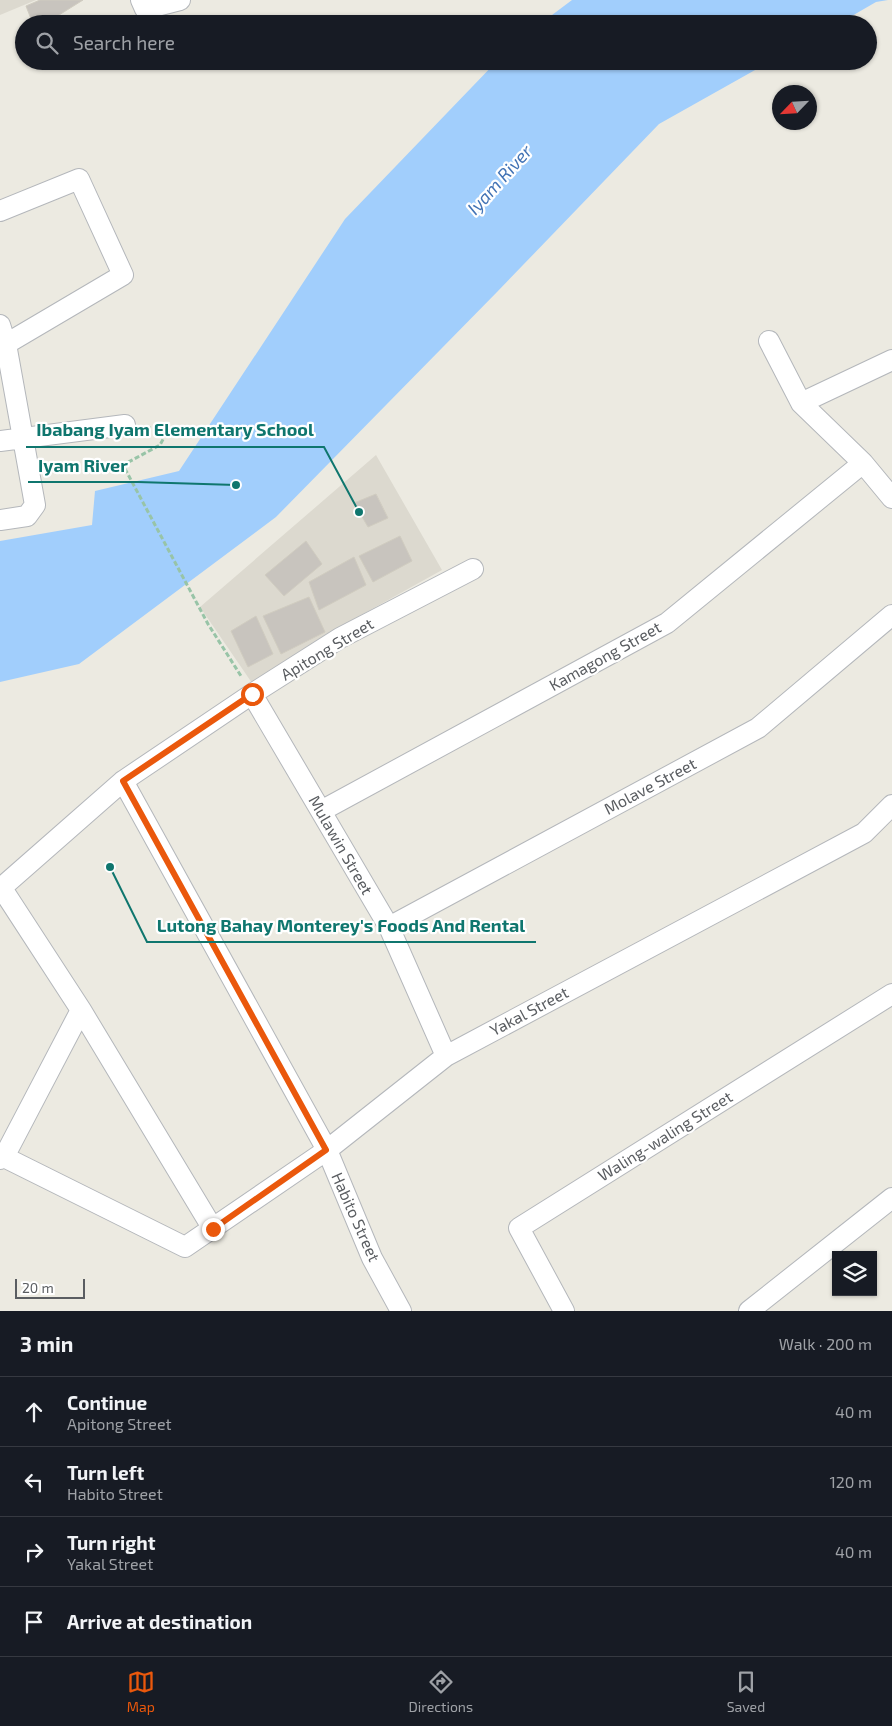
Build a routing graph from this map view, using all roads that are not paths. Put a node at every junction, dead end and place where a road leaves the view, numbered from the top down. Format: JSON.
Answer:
{"nodes":[{"id":1,"x":141,"y":0,"type":"edge"},
{"id":2,"x":180,"y":0,"type":"edge"},
{"id":3,"x":0,"y":212,"type":"edge"},
{"id":4,"x":0,"y":325,"type":"edge"},
{"id":5,"x":769,"y":340,"type":"dead end"},
{"id":6,"x":6,"y":344,"type":"junction"},
{"id":7,"x":892,"y":360,"type":"edge"},
{"id":8,"x":801,"y":403,"type":"junction"},
{"id":9,"x":125,"y":425,"type":"road end"},
{"id":10,"x":23,"y":439,"type":"junction"},
{"id":11,"x":0,"y":441,"type":"edge"},
{"id":12,"x":863,"y":463,"type":"junction"},
{"id":13,"x":892,"y":498,"type":"edge"},
{"id":14,"x":0,"y":520,"type":"edge"},
{"id":15,"x":473,"y":569,"type":"dead end"},
{"id":16,"x":892,"y":615,"type":"edge"},
{"id":17,"x":252,"y":694,"type":"junction"},
{"id":18,"x":123,"y":781,"type":"junction"},
{"id":19,"x":892,"y":805,"type":"edge"},
{"id":20,"x":321,"y":811,"type":"junction"},
{"id":21,"x":1,"y":888,"type":"edge"},
{"id":22,"x":389,"y":927,"type":"junction"},
{"id":23,"x":892,"y":994,"type":"edge"},
{"id":24,"x":81,"y":1010,"type":"junction"},
{"id":25,"x":446,"y":1056,"type":"junction"},
{"id":26,"x":326,"y":1150,"type":"junction"},
{"id":27,"x":2,"y":1158,"type":"edge"},
{"id":28,"x":892,"y":1198,"type":"edge"},
{"id":29,"x":213,"y":1229,"type":"junction"},
{"id":30,"x":401,"y":1311,"type":"edge"},
{"id":31,"x":564,"y":1311,"type":"edge"},
{"id":32,"x":749,"y":1311,"type":"edge"}],
"edges":[{"from":1,"to":2,"type":"street"},
{"from":3,"to":6,"type":"street"},
{"from":4,"to":6,"type":"street"},
{"from":5,"to":8,"type":"street"},
{"from":6,"to":10,"type":"street"},
{"from":7,"to":8,"type":"street"},
{"from":8,"to":12,"type":"street"},
{"from":9,"to":10,"type":"street"},
{"from":10,"to":11,"type":"street"},
{"from":10,"to":14,"type":"street"},
{"from":12,"to":13,"type":"street"},
{"from":12,"to":20,"type":"street","name":"Kamagong Street"},
{"from":15,"to":17,"type":"street","name":"Apitong Street"},
{"from":16,"to":22,"type":"street","name":"Molave Street"},
{"from":17,"to":18,"type":"street","name":"Apitong Street"},
{"from":17,"to":20,"type":"street","name":"Mulawin Street"},
{"from":18,"to":21,"type":"street","name":"Apitong Street"},
{"from":18,"to":26,"type":"street","name":"Habito Street"},
{"from":19,"to":25,"type":"street","name":"Yakal Street"},
{"from":20,"to":22,"type":"street","name":"Mulawin Street"},
{"from":21,"to":24,"type":"street"},
{"from":22,"to":25,"type":"street","name":"Mulawin Street"},
{"from":23,"to":31,"type":"street","name":"Waling-waling Street"},
{"from":24,"to":27,"type":"street"},
{"from":24,"to":29,"type":"street"},
{"from":25,"to":26,"type":"street","name":"Yakal Street"},
{"from":26,"to":29,"type":"street","name":"Yakal Street"},
{"from":26,"to":30,"type":"street","name":"Habito Street"},
{"from":27,"to":29,"type":"street","name":"Yakal Street"},
{"from":28,"to":32,"type":"street"}]}
